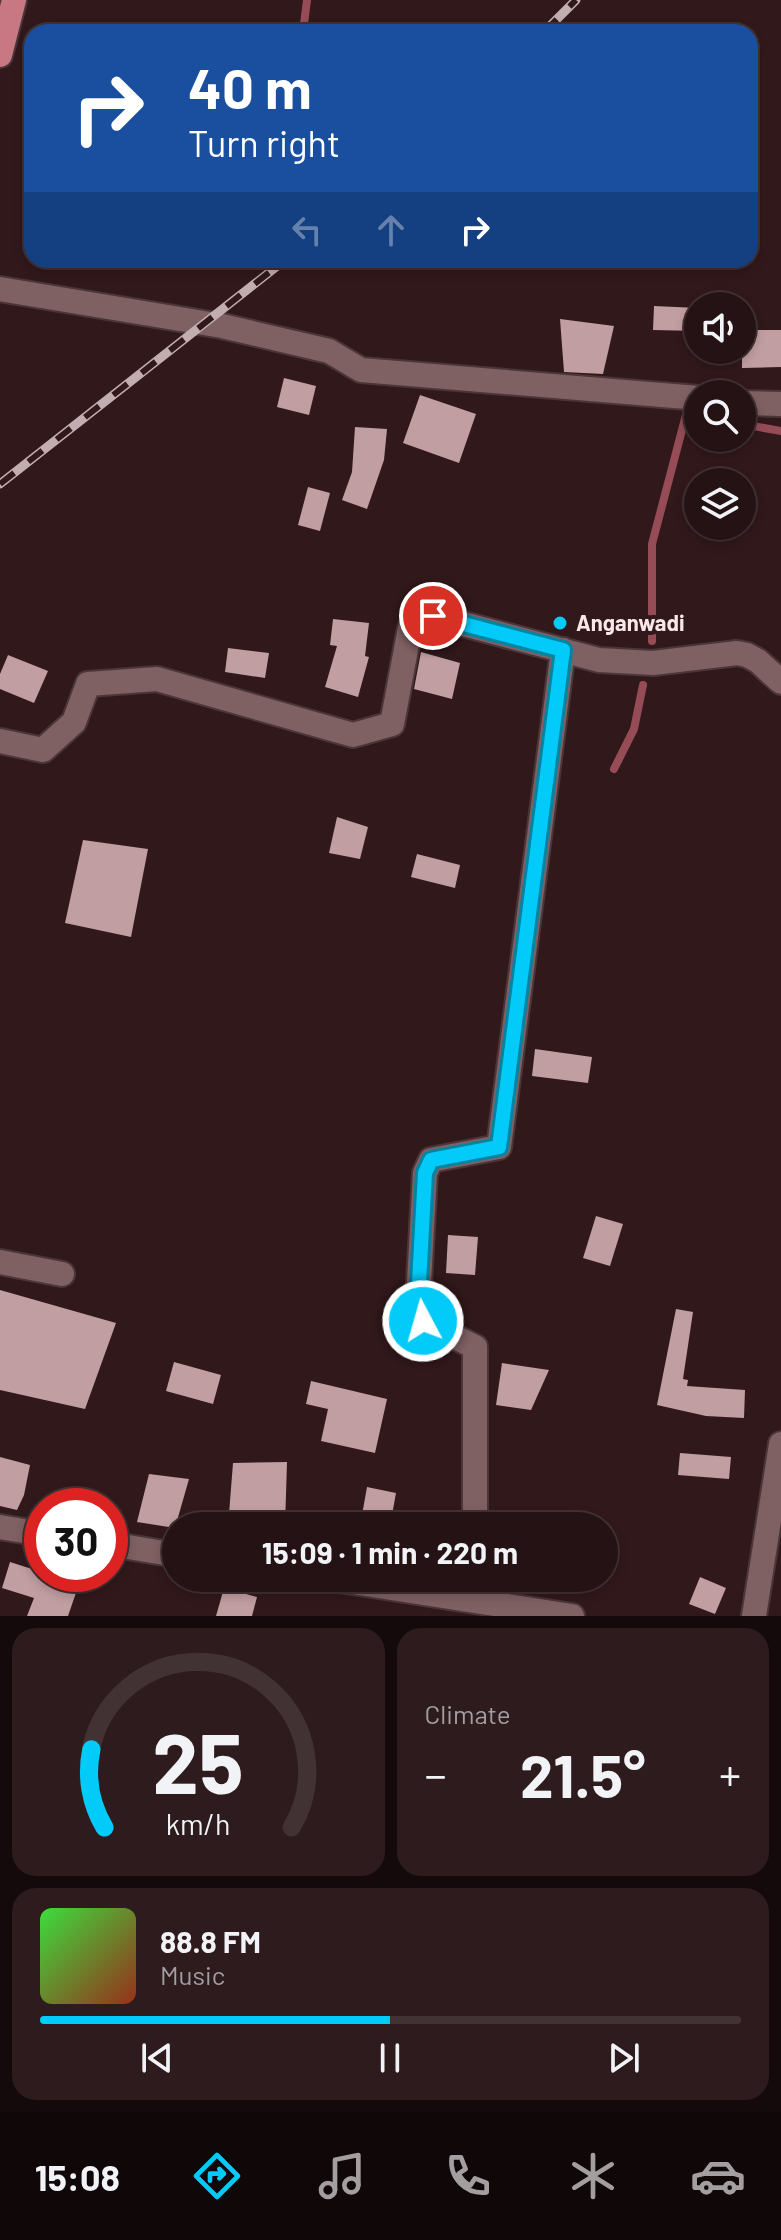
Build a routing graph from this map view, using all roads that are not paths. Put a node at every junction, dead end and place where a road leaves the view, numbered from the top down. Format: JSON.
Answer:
{"nodes":[{"id":1,"x":14,"y":0,"type":"edge"},
{"id":2,"x":0,"y":55,"type":"edge"},
{"id":3,"x":0,"y":289,"type":"edge"},
{"id":4,"x":684,"y":397,"type":"edge"},
{"id":5,"x":756,"y":403,"type":"edge"},
{"id":6,"x":781,"y":404,"type":"edge"},
{"id":7,"x":563,"y":650,"type":"junction"},
{"id":8,"x":781,"y":682,"type":"edge"},
{"id":9,"x":0,"y":741,"type":"edge"},
{"id":10,"x":0,"y":1262,"type":"edge"},
{"id":11,"x":62,"y":1274,"type":"dead end"},
{"id":12,"x":781,"y":1444,"type":"edge"},
{"id":13,"x":475,"y":1512,"type":"edge"},
{"id":14,"x":0,"y":1527,"type":"edge"},
{"id":15,"x":24,"y":1531,"type":"edge"},
{"id":16,"x":128,"y":1547,"type":"edge"},
{"id":17,"x":162,"y":1553,"type":"edge"},
{"id":18,"x":482,"y":1592,"type":"edge"},
{"id":19,"x":572,"y":1616,"type":"edge"},
{"id":20,"x":754,"y":1616,"type":"edge"}],
"edges":[{"from":1,"to":2,"type":"main road"},
{"from":3,"to":4,"type":"street"},
{"from":5,"to":6,"type":"street"},
{"from":7,"to":8,"type":"street"},
{"from":7,"to":9,"type":"street"},
{"from":7,"to":13,"type":"street"},
{"from":10,"to":11,"type":"street"},
{"from":12,"to":20,"type":"street"},
{"from":14,"to":15,"type":"street"},
{"from":16,"to":17,"type":"street"},
{"from":18,"to":19,"type":"street"}]}
